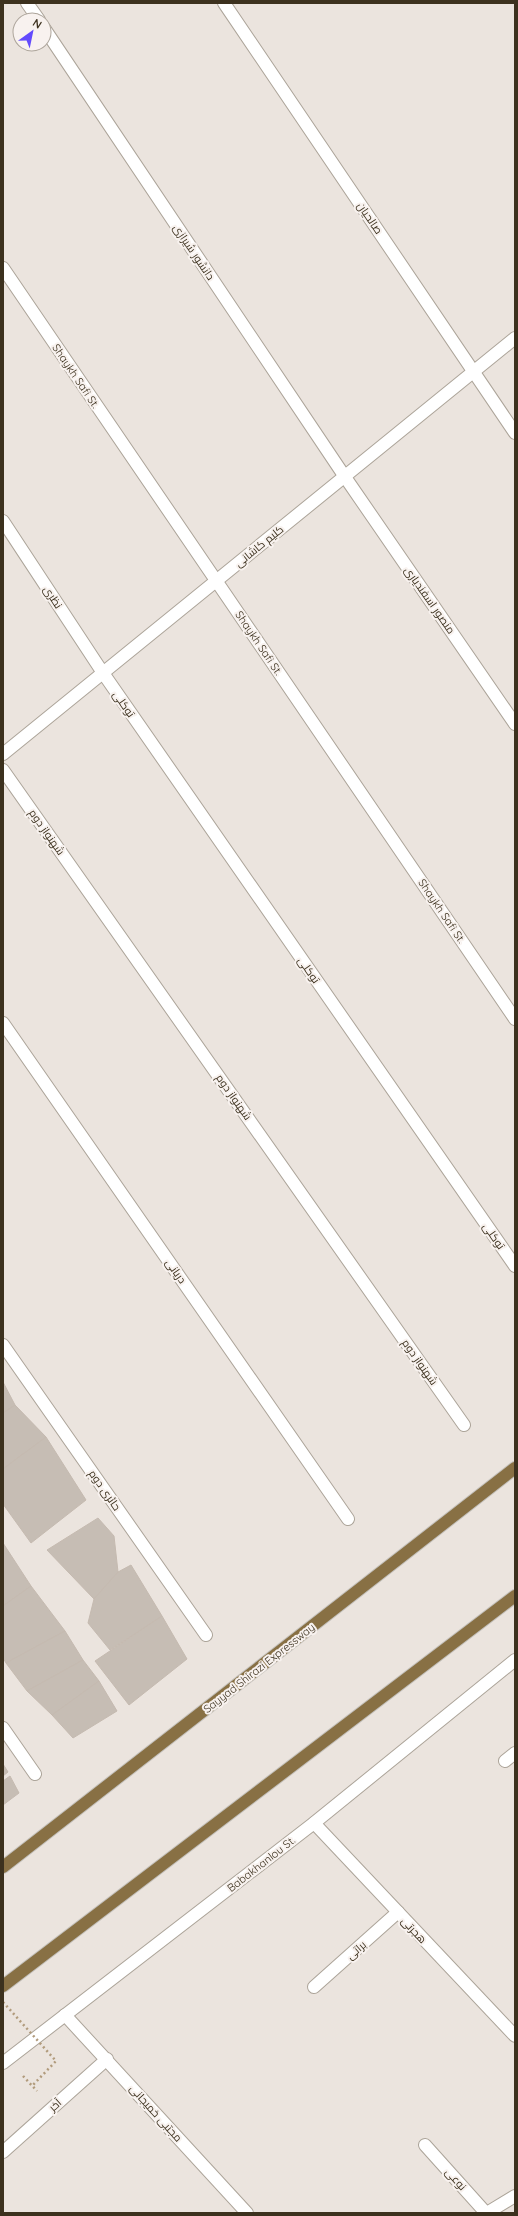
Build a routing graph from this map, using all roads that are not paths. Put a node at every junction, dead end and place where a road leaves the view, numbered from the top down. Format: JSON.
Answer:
{"nodes":[{"id":1,"x":27,"y":3,"type":"edge"},
{"id":2,"x":224,"y":3,"type":"edge"},
{"id":3,"x":33,"y":12,"type":"edge"},
{"id":4,"x":52,"y":40,"type":"edge"},
{"id":5,"x":3,"y":268,"type":"edge"},
{"id":6,"x":515,"y":338,"type":"edge"},
{"id":7,"x":474,"y":371,"type":"junction"},
{"id":8,"x":515,"y":432,"type":"edge"},
{"id":9,"x":345,"y":477,"type":"junction"},
{"id":10,"x":3,"y":521,"type":"edge"},
{"id":11,"x":217,"y":581,"type":"junction"},
{"id":12,"x":103,"y":673,"type":"junction"},
{"id":13,"x":515,"y":724,"type":"edge"},
{"id":14,"x":3,"y":754,"type":"edge"},
{"id":15,"x":3,"y":770,"type":"edge"},
{"id":16,"x":515,"y":1018,"type":"edge"},
{"id":17,"x":3,"y":1023,"type":"edge"},
{"id":18,"x":515,"y":1266,"type":"edge"},
{"id":19,"x":3,"y":1345,"type":"edge"},
{"id":20,"x":464,"y":1425,"type":"dead end"},
{"id":21,"x":515,"y":1468,"type":"edge"},
{"id":22,"x":348,"y":1519,"type":"dead end"},
{"id":23,"x":515,"y":1596,"type":"edge"},
{"id":24,"x":206,"y":1635,"type":"dead end"},
{"id":25,"x":515,"y":1660,"type":"edge"},
{"id":26,"x":3,"y":1728,"type":"edge"},
{"id":27,"x":35,"y":1774,"type":"dead end"},
{"id":28,"x":314,"y":1823,"type":"junction"},
{"id":29,"x":3,"y":1867,"type":"edge"},
{"id":30,"x":398,"y":1912,"type":"junction"},
{"id":31,"x":3,"y":1986,"type":"edge"},
{"id":32,"x":314,"y":1987,"type":"dead end"},
{"id":33,"x":65,"y":2015,"type":"junction"},
{"id":34,"x":515,"y":2036,"type":"edge"},
{"id":35,"x":108,"y":2059,"type":"junction"},
{"id":36,"x":3,"y":2064,"type":"edge"},
{"id":37,"x":425,"y":2145,"type":"dead end"},
{"id":38,"x":3,"y":2152,"type":"edge"},
{"id":39,"x":515,"y":2196,"type":"edge"},
{"id":40,"x":247,"y":2213,"type":"edge"},
{"id":41,"x":486,"y":2213,"type":"edge"}],
"edges":[{"from":1,"to":3,"type":"street"},
{"from":2,"to":7,"type":"street","name":"صالحیان"},
{"from":4,"to":9,"type":"street","name":"دانشور شیرازی"},
{"from":5,"to":11,"type":"street","name":"Shaykh Safi St."},
{"from":6,"to":7,"type":"street","name":"کلیم کاشانی"},
{"from":7,"to":8,"type":"street","name":"صالحیان"},
{"from":7,"to":9,"type":"street","name":"کلیم کاشانی"},
{"from":9,"to":11,"type":"street","name":"کلیم کاشانی"},
{"from":9,"to":13,"type":"street","name":"منصور اسفندیاری"},
{"from":10,"to":12,"type":"street","name":"نظری"},
{"from":11,"to":12,"type":"street","name":"کلیم کاشانی"},
{"from":11,"to":16,"type":"street","name":"Shaykh Safi St."},
{"from":12,"to":14,"type":"street","name":"کلیم کاشانی"},
{"from":12,"to":18,"type":"street","name":"توکلی"},
{"from":15,"to":20,"type":"street","name":"شهنواز دوم"},
{"from":17,"to":22,"type":"street","name":"دریانی"},
{"from":19,"to":24,"type":"street","name":"حائری دوم"},
{"from":21,"to":29,"type":"highway","name":"Sayyad Shirazi Expressway"},
{"from":23,"to":31,"type":"highway"},
{"from":25,"to":28,"type":"street","name":"Babakhanlou St."},
{"from":26,"to":27,"type":"street"},
{"from":28,"to":30,"type":"street","name":"هجرتی"},
{"from":28,"to":33,"type":"street","name":"Babakhanlou St."},
{"from":30,"to":32,"type":"street","name":"براتی"},
{"from":30,"to":34,"type":"street","name":"هجرتی"},
{"from":33,"to":35,"type":"street","name":"مجتبی خمیجانی"},
{"from":33,"to":36,"type":"street","name":"Babakhanlou St."},
{"from":35,"to":38,"type":"street","name":"آخر"},
{"from":35,"to":40,"type":"street","name":"مجتبی خمیجانی"},
{"from":37,"to":41,"type":"street","name":"نوعی"},
{"from":39,"to":41,"type":"street","name":"نوعی"}]}
